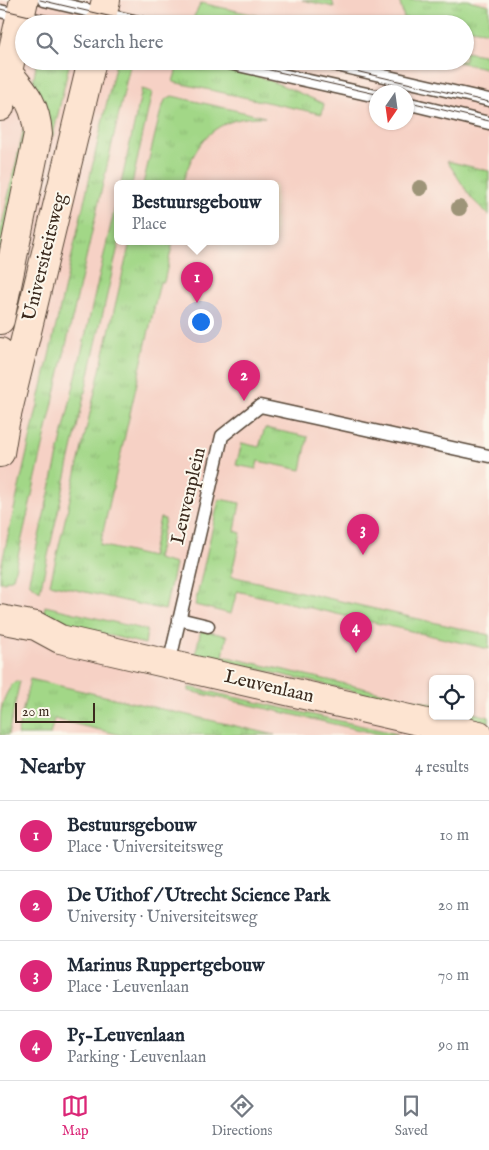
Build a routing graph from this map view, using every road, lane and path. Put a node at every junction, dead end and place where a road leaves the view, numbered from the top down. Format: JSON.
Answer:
{"nodes":[{"id":1,"x":44,"y":0,"type":"edge"},
{"id":2,"x":15,"y":9,"type":"edge"},
{"id":3,"x":103,"y":12,"type":"edge"},
{"id":4,"x":31,"y":15,"type":"edge"},
{"id":5,"x":90,"y":70,"type":"edge"},
{"id":6,"x":260,"y":70,"type":"edge"},
{"id":7,"x":358,"y":70,"type":"edge"},
{"id":8,"x":8,"y":73,"type":"junction"},
{"id":9,"x":369,"y":94,"type":"edge"},
{"id":10,"x":489,"y":100,"type":"edge"},
{"id":11,"x":414,"y":105,"type":"edge"},
{"id":12,"x":0,"y":107,"type":"edge"},
{"id":13,"x":489,"y":123,"type":"edge"},
{"id":14,"x":0,"y":320,"type":"edge"},
{"id":15,"x":0,"y":352,"type":"edge"},
{"id":16,"x":4,"y":423,"type":"junction"},
{"id":17,"x":0,"y":453,"type":"edge"},
{"id":18,"x":489,"y":456,"type":"edge"},
{"id":19,"x":0,"y":619,"type":"edge"},
{"id":20,"x":179,"y":620,"type":"junction"},
{"id":21,"x":208,"y":626,"type":"dead end"},
{"id":22,"x":0,"y":638,"type":"edge"},
{"id":23,"x":60,"y":639,"type":"junction"},
{"id":24,"x":169,"y":664,"type":"junction"},
{"id":25,"x":479,"y":735,"type":"edge"}],
"edges":[{"from":1,"to":3,"type":"lane"},
{"from":2,"to":4,"type":"lane"},
{"from":2,"to":8,"type":"street"},
{"from":5,"to":16,"type":"street","name":"Universiteitsweg"},
{"from":6,"to":9,"type":"lane"},
{"from":7,"to":10,"type":"lane"},
{"from":8,"to":12,"type":"street"},
{"from":8,"to":14,"type":"street"},
{"from":11,"to":13,"type":"lane"},
{"from":15,"to":16,"type":"street"},
{"from":16,"to":17,"type":"street","name":"Universiteitsweg"},
{"from":18,"to":20,"type":"lane","name":"Leuvenplein"},
{"from":19,"to":23,"type":"street","name":"Leuvenlaan"},
{"from":20,"to":21,"type":"lane"},
{"from":20,"to":24,"type":"lane","name":"Leuvenplein"},
{"from":22,"to":23,"type":"street","name":"Leuvenlaan"},
{"from":23,"to":24,"type":"street","name":"Leuvenlaan"},
{"from":24,"to":25,"type":"street","name":"Leuvenlaan"}]}
